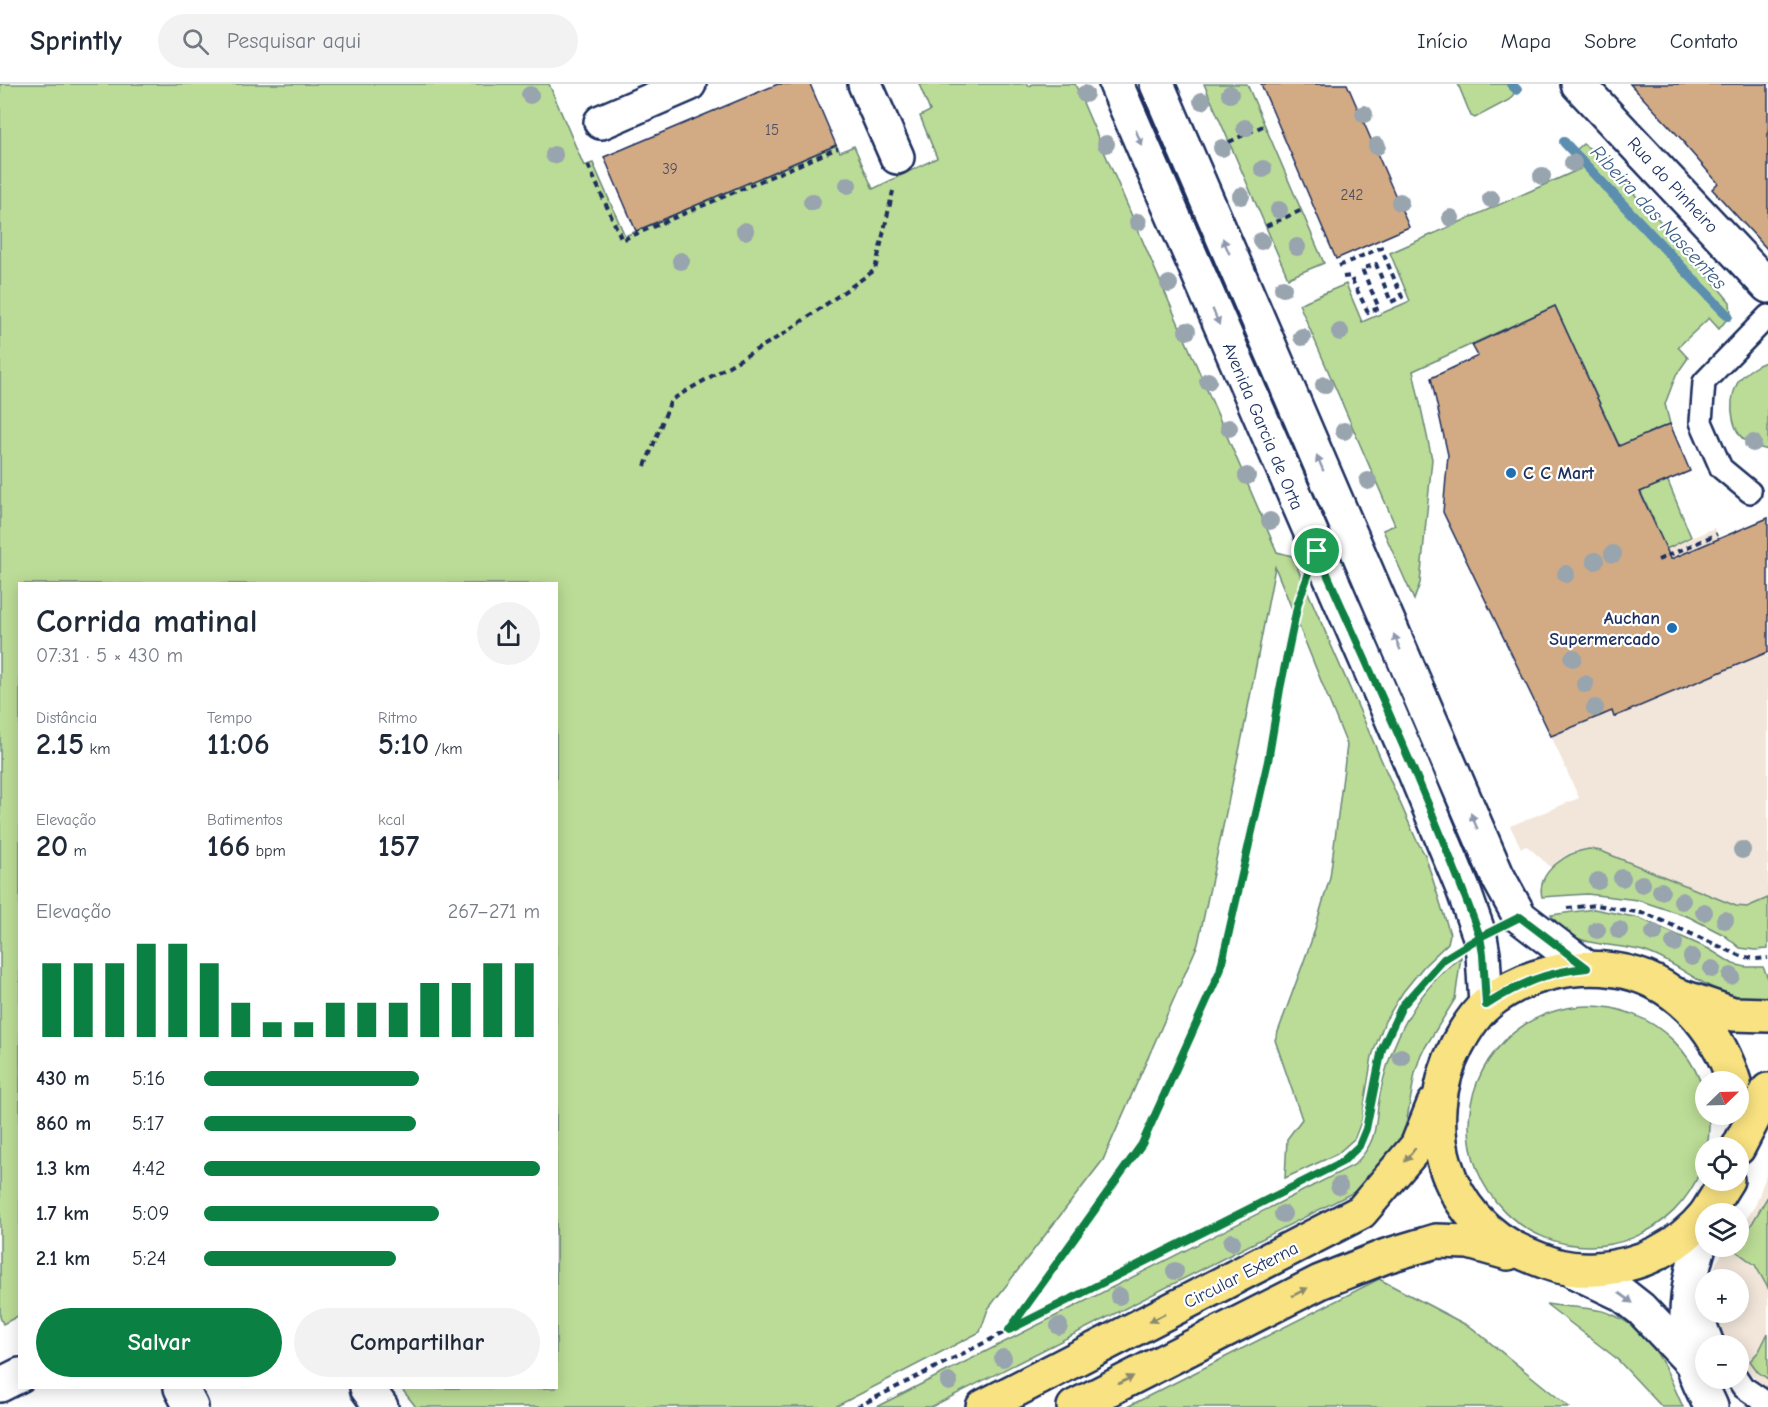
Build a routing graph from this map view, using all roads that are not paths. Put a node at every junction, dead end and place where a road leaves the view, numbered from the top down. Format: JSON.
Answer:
{"nodes":[{"id":1,"x":865,"y":84,"type":"edge"},
{"id":2,"x":1116,"y":84,"type":"edge"},
{"id":3,"x":1157,"y":84,"type":"edge"},
{"id":4,"x":1578,"y":84,"type":"edge"},
{"id":5,"x":683,"y":85,"type":"edge"},
{"id":6,"x":601,"y":122,"type":"dead end"},
{"id":7,"x":897,"y":157,"type":"road end"},
{"id":8,"x":1768,"y":286,"type":"edge"},
{"id":9,"x":1768,"y":316,"type":"edge"},
{"id":10,"x":1750,"y":492,"type":"dead end"},
{"id":11,"x":1587,"y":968,"type":"junction"},
{"id":12,"x":1671,"y":993,"type":"junction"},
{"id":13,"x":1486,"y":1005,"type":"junction"},
{"id":14,"x":1768,"y":1015,"type":"edge"},
{"id":15,"x":1731,"y":1071,"type":"edge"},
{"id":16,"x":1442,"y":1083,"type":"junction"},
{"id":17,"x":1768,"y":1090,"type":"edge"},
{"id":18,"x":1743,"y":1137,"type":"edge"},
{"id":19,"x":1695,"y":1227,"type":"edge"},
{"id":20,"x":1699,"y":1257,"type":"edge"},
{"id":21,"x":1563,"y":1268,"type":"junction"},
{"id":22,"x":1695,"y":1336,"type":"edge"},
{"id":23,"x":1695,"y":1349,"type":"edge"},
{"id":24,"x":18,"y":1376,"type":"edge"},
{"id":25,"x":0,"y":1385,"type":"edge"},
{"id":26,"x":182,"y":1389,"type":"edge"},
{"id":27,"x":368,"y":1389,"type":"edge"},
{"id":28,"x":1708,"y":1389,"type":"edge"},
{"id":29,"x":1746,"y":1389,"type":"edge"},
{"id":30,"x":1768,"y":1404,"type":"edge"},
{"id":31,"x":191,"y":1407,"type":"edge"},
{"id":32,"x":381,"y":1407,"type":"edge"},
{"id":33,"x":983,"y":1407,"type":"edge"},
{"id":34,"x":1074,"y":1407,"type":"edge"},
{"id":35,"x":1710,"y":1407,"type":"edge"}],
"edges":[{"from":1,"to":7,"type":"main road"},
{"from":2,"to":13,"type":"main road","name":"Avenida Garcia de Orta","one_way":true},
{"from":11,"to":3,"type":"main road","name":"Avenida Garcia de Orta","one_way":true},
{"from":4,"to":8,"type":"main road","name":"Rua do Pinheiro"},
{"from":5,"to":6,"type":"main road"},
{"from":9,"to":10,"type":"lane"},
{"from":11,"to":12,"type":"main road"},
{"from":11,"to":13,"type":"main road"},
{"from":12,"to":14,"type":"main road"},
{"from":12,"to":15,"type":"main road"},
{"from":13,"to":16,"type":"main road"},
{"from":16,"to":21,"type":"main road"},
{"from":16,"to":33,"type":"main road","name":"Circular Externa","one_way":true},
{"from":17,"to":18,"type":"main road"},
{"from":19,"to":21,"type":"main road"},
{"from":20,"to":22,"type":"main road"},
{"from":21,"to":23,"type":"main road","one_way":true},
{"from":34,"to":21,"type":"main road","one_way":true},
{"from":24,"to":25,"type":"main road"},
{"from":26,"to":31,"type":"main road"},
{"from":27,"to":32,"type":"main road"},
{"from":28,"to":35,"type":"main road"},
{"from":29,"to":30,"type":"lane"}]}
